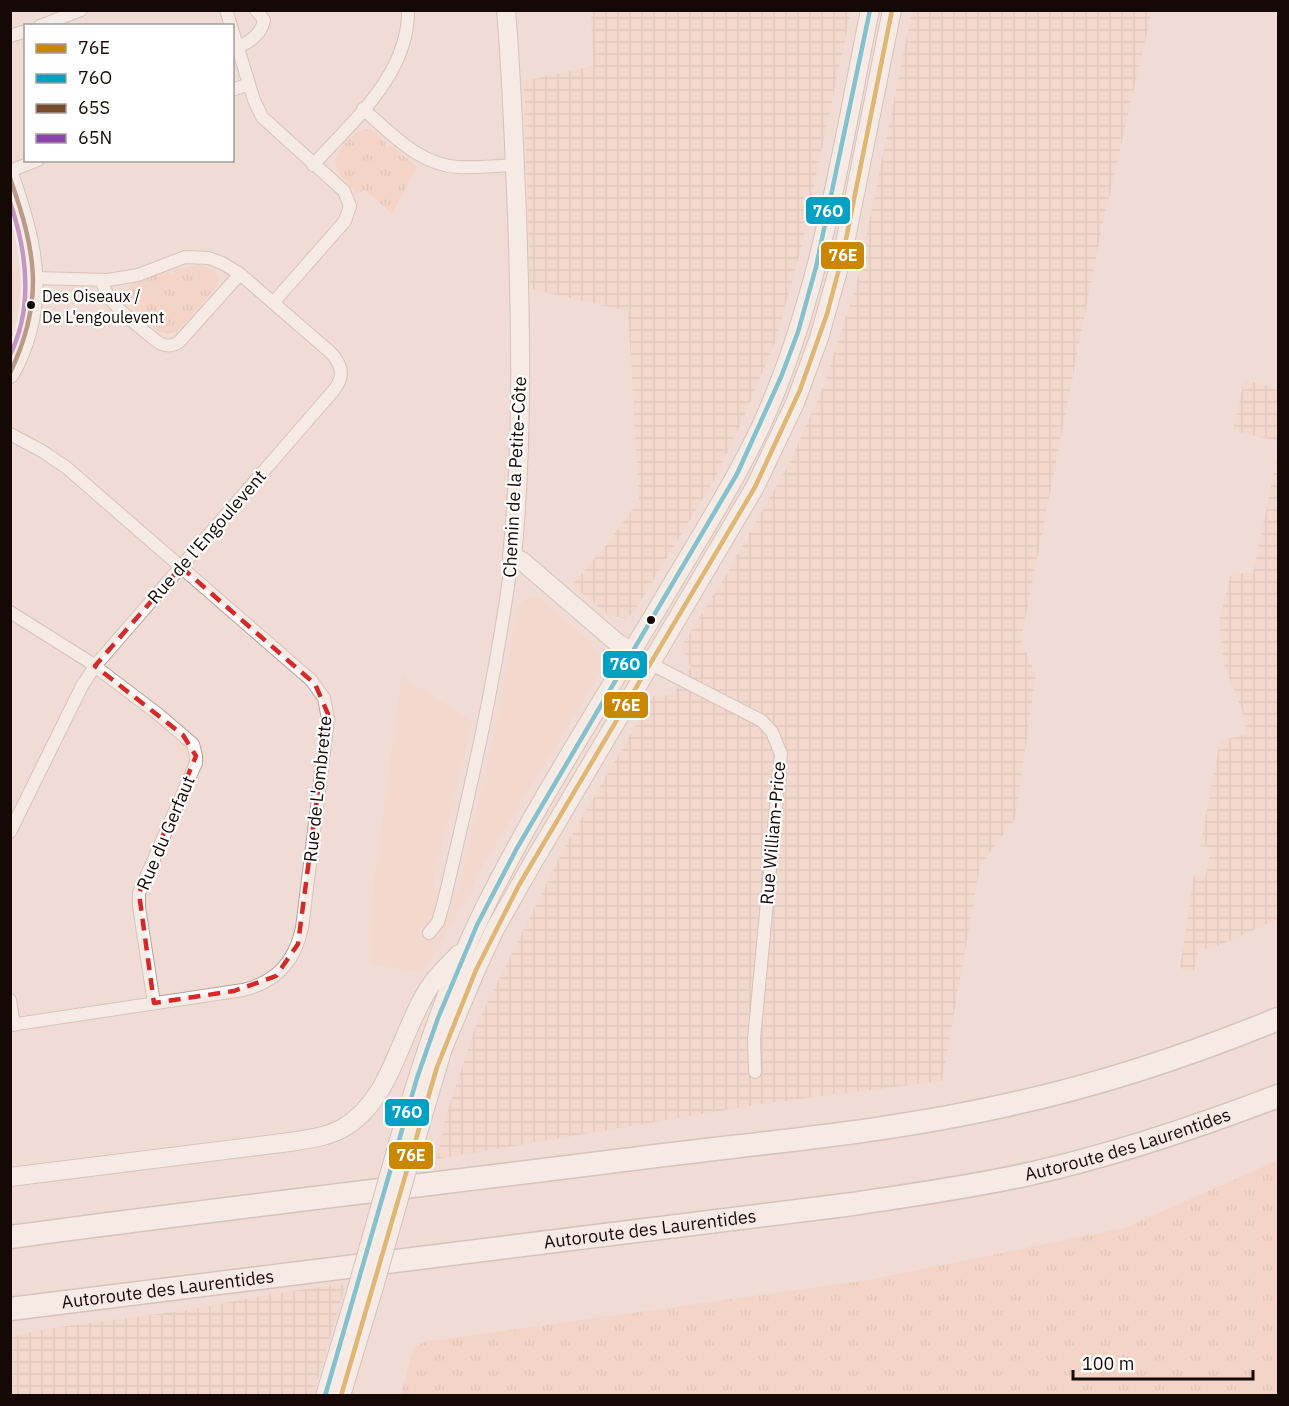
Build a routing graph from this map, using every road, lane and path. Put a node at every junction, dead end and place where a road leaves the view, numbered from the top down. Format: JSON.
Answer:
{"nodes":[{"id":1,"x":81,"y":10,"type":"edge"},
{"id":2,"x":256,"y":10,"type":"edge"},
{"id":3,"x":408,"y":10,"type":"edge"},
{"id":4,"x":506,"y":10,"type":"edge"},
{"id":5,"x":870,"y":10,"type":"edge"},
{"id":6,"x":892,"y":10,"type":"edge"},
{"id":7,"x":44,"y":24,"type":"edge"},
{"id":8,"x":234,"y":34,"type":"edge"},
{"id":9,"x":238,"y":46,"type":"junction"},
{"id":10,"x":249,"y":84,"type":"junction"},
{"id":11,"x":234,"y":89,"type":"edge"},
{"id":12,"x":363,"y":109,"type":"junction"},
{"id":13,"x":33,"y":162,"type":"edge"},
{"id":14,"x":313,"y":165,"type":"junction"},
{"id":15,"x":515,"y":165,"type":"junction"},
{"id":16,"x":10,"y":171,"type":"edge"},
{"id":17,"x":10,"y":177,"type":"edge"},
{"id":18,"x":240,"y":274,"type":"junction"},
{"id":19,"x":35,"y":278,"type":"junction"},
{"id":20,"x":102,"y":280,"type":"junction"},
{"id":21,"x":273,"y":303,"type":"junction"},
{"id":22,"x":10,"y":374,"type":"edge"},
{"id":23,"x":10,"y":434,"type":"edge"},
{"id":24,"x":512,"y":557,"type":"junction"},
{"id":25,"x":181,"y":567,"type":"junction"},
{"id":26,"x":10,"y":612,"type":"edge"},
{"id":27,"x":632,"y":652,"type":"junction"},
{"id":28,"x":651,"y":664,"type":"junction"},
{"id":29,"x":95,"y":666,"type":"junction"},
{"id":30,"x":10,"y":832,"type":"edge"},
{"id":31,"x":429,"y":933,"type":"dead end"},
{"id":32,"x":468,"y":944,"type":"junction"},
{"id":33,"x":10,"y":1000,"type":"edge"},
{"id":34,"x":154,"y":1003,"type":"junction"},
{"id":35,"x":1278,"y":1019,"type":"edge"},
{"id":36,"x":12,"y":1025,"type":"edge"},
{"id":37,"x":754,"y":1072,"type":"dead end"},
{"id":38,"x":1278,"y":1096,"type":"edge"},
{"id":39,"x":409,"y":1133,"type":"junction"},
{"id":40,"x":10,"y":1177,"type":"edge"},
{"id":41,"x":111,"y":1223,"type":"junction"},
{"id":42,"x":10,"y":1227,"type":"edge"},
{"id":43,"x":10,"y":1237,"type":"edge"},
{"id":44,"x":365,"y":1288,"type":"junction"},
{"id":45,"x":70,"y":1302,"type":"junction"},
{"id":46,"x":10,"y":1309,"type":"edge"},
{"id":47,"x":10,"y":1325,"type":"edge"},
{"id":48,"x":325,"y":1395,"type":"edge"},
{"id":49,"x":341,"y":1395,"type":"edge"}],
"edges":[{"from":1,"to":7,"type":"street"},
{"from":2,"to":9,"type":"street"},
{"from":3,"to":12,"type":"street"},
{"from":4,"to":15,"type":"main road","name":"Chemin de la Petite-Côte"},
{"from":5,"to":27,"type":"main road"},
{"from":6,"to":28,"type":"main road"},
{"from":8,"to":9,"type":"street"},
{"from":9,"to":10,"type":"street"},
{"from":10,"to":11,"type":"street"},
{"from":10,"to":14,"type":"street"},
{"from":12,"to":14,"type":"street"},
{"from":12,"to":15,"type":"street"},
{"from":13,"to":16,"type":"street"},
{"from":14,"to":21,"type":"street"},
{"from":15,"to":24,"type":"main road","name":"Chemin de la Petite-Côte"},
{"from":17,"to":19,"type":"main road"},
{"from":18,"to":20,"type":"street","name":"Rue de l'Engoulevent"},
{"from":18,"to":20,"type":"street"},
{"from":18,"to":21,"type":"street","name":"Rue de l'Engoulevent"},
{"from":19,"to":20,"type":"street","name":"Rue de l'Engoulevent"},
{"from":19,"to":22,"type":"main road"},
{"from":21,"to":25,"type":"street","name":"Rue de l'Engoulevent"},
{"from":23,"to":25,"type":"street","name":"Rue de L'ombrette"},
{"from":24,"to":27,"type":"main road","name":"Rue William-Price"},
{"from":24,"to":31,"type":"street","name":"Chemin de la Petite-Côte"},
{"from":25,"to":29,"type":"street","name":"Rue de l'Engoulevent"},
{"from":25,"to":34,"type":"street","name":"Rue de L'ombrette"},
{"from":26,"to":29,"type":"street","name":"Rue du Gerfaut"},
{"from":27,"to":28,"type":"main road","name":"Rue William-Price"},
{"from":27,"to":32,"type":"main road"},
{"from":28,"to":37,"type":"street","name":"Rue William-Price"},
{"from":28,"to":39,"type":"main road"},
{"from":29,"to":30,"type":"street","name":"Rue de l'Engoulevent"},
{"from":29,"to":34,"type":"street","name":"Rue du Gerfaut"},
{"from":32,"to":39,"type":"main road"},
{"from":32,"to":40,"type":"main road"},
{"from":33,"to":36,"type":"street"},
{"from":34,"to":36,"type":"street","name":"Rue de L'ombrette"},
{"from":35,"to":41,"type":"highway"},
{"from":38,"to":45,"type":"highway","name":"Autoroute des Laurentides"},
{"from":39,"to":44,"type":"main road","bridge":true},
{"from":41,"to":42,"type":"highway"},
{"from":41,"to":43,"type":"highway"},
{"from":44,"to":48,"type":"main road"},
{"from":44,"to":49,"type":"main road"},
{"from":45,"to":46,"type":"highway","name":"Autoroute des Laurentides"},
{"from":45,"to":47,"type":"highway"}]}
